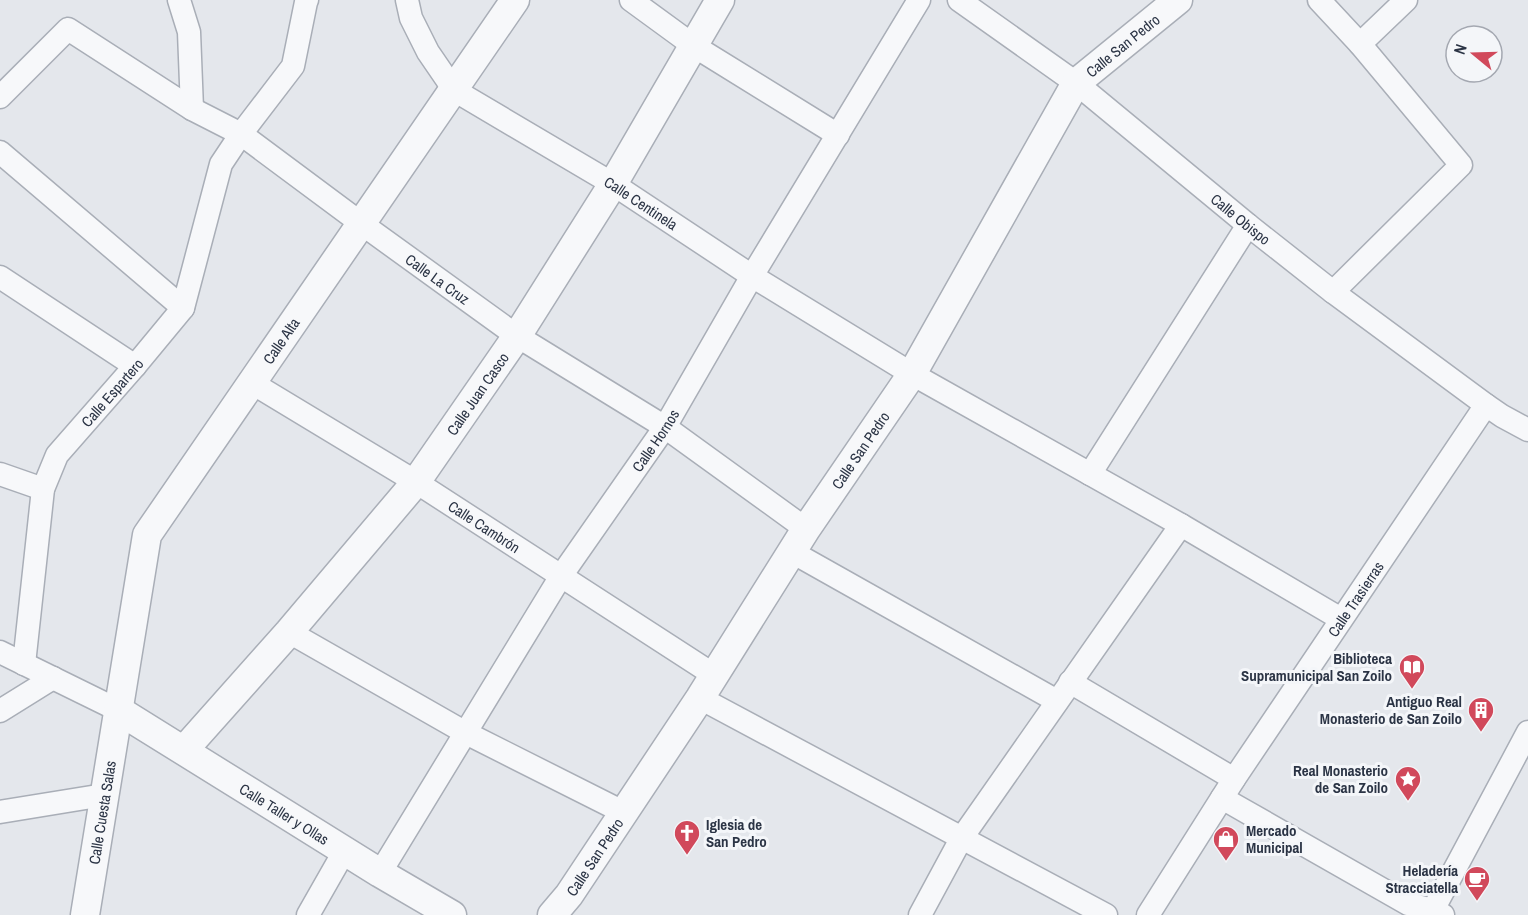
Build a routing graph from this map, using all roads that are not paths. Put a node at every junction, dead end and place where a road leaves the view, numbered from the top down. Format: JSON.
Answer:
{"nodes":[{"id":1,"x":179,"y":0,"type":"edge"},
{"id":2,"x":308,"y":0,"type":"edge"},
{"id":3,"x":407,"y":0,"type":"edge"},
{"id":4,"x":515,"y":0,"type":"edge"},
{"id":5,"x":631,"y":0,"type":"edge"},
{"id":6,"x":720,"y":0,"type":"edge"},
{"id":7,"x":920,"y":0,"type":"edge"},
{"id":8,"x":959,"y":0,"type":"edge"},
{"id":9,"x":1178,"y":0,"type":"edge"},
{"id":10,"x":1319,"y":0,"type":"edge"},
{"id":11,"x":1406,"y":0,"type":"edge"},
{"id":12,"x":1360,"y":44,"type":"junction"},
{"id":13,"x":694,"y":46,"type":"junction"},
{"id":14,"x":1076,"y":82,"type":"junction"},
{"id":15,"x":454,"y":90,"type":"junction"},
{"id":16,"x":0,"y":97,"type":"edge"},
{"id":17,"x":192,"y":109,"type":"junction"},
{"id":18,"x":241,"y":134,"type":"junction"},
{"id":19,"x":838,"y":135,"type":"junction"},
{"id":20,"x":0,"y":152,"type":"edge"},
{"id":21,"x":613,"y":184,"type":"junction"},
{"id":22,"x":362,"y":224,"type":"junction"},
{"id":23,"x":1248,"y":225,"type":"junction"},
{"id":24,"x":752,"y":276,"type":"junction"},
{"id":25,"x":0,"y":277,"type":"edge"},
{"id":26,"x":1334,"y":292,"type":"junction"},
{"id":27,"x":183,"y":308,"type":"junction"},
{"id":28,"x":517,"y":336,"type":"junction"},
{"id":29,"x":135,"y":366,"type":"junction"},
{"id":30,"x":912,"y":374,"type":"junction"},
{"id":31,"x":252,"y":383,"type":"junction"},
{"id":32,"x":1486,"y":405,"type":"junction"},
{"id":33,"x":665,"y":428,"type":"junction"},
{"id":34,"x":1528,"y":430,"type":"edge"},
{"id":35,"x":0,"y":474,"type":"edge"},
{"id":36,"x":1090,"y":474,"type":"junction"},
{"id":37,"x":416,"y":482,"type":"junction"},
{"id":38,"x":43,"y":489,"type":"junction"},
{"id":39,"x":1181,"y":525,"type":"junction"},
{"id":40,"x":799,"y":540,"type":"junction"},
{"id":41,"x":561,"y":576,"type":"junction"},
{"id":42,"x":1341,"y":619,"type":"junction"},
{"id":43,"x":289,"y":632,"type":"junction"},
{"id":44,"x":0,"y":652,"type":"edge"},
{"id":45,"x":24,"y":664,"type":"junction"},
{"id":46,"x":53,"y":678,"type":"junction"},
{"id":47,"x":1070,"y":682,"type":"junction"},
{"id":48,"x":707,"y":687,"type":"junction"},
{"id":49,"x":1057,"y":701,"type":"junction"},
{"id":50,"x":118,"y":710,"type":"junction"},
{"id":51,"x":0,"y":711,"type":"edge"},
{"id":52,"x":1528,"y":732,"type":"edge"},
{"id":53,"x":466,"y":733,"type":"junction"},
{"id":54,"x":184,"y":750,"type":"junction"},
{"id":55,"x":1234,"y":779,"type":"junction"},
{"id":56,"x":104,"y":795,"type":"junction"},
{"id":57,"x":1222,"y":798,"type":"junction"},
{"id":58,"x":0,"y":812,"type":"edge"},
{"id":59,"x":623,"y":812,"type":"junction"},
{"id":60,"x":961,"y":839,"type":"junction"},
{"id":61,"x":345,"y":850,"type":"junction"},
{"id":62,"x":380,"y":873,"type":"junction"},
{"id":63,"x":1438,"y":913,"type":"edge"},
{"id":64,"x":85,"y":915,"type":"edge"},
{"id":65,"x":308,"y":915,"type":"edge"},
{"id":66,"x":452,"y":915,"type":"edge"},
{"id":67,"x":552,"y":915,"type":"edge"},
{"id":68,"x":920,"y":915,"type":"edge"},
{"id":69,"x":1106,"y":915,"type":"edge"},
{"id":70,"x":1148,"y":915,"type":"edge"}],
"edges":[{"from":1,"to":17,"type":"street"},
{"from":2,"to":18,"type":"street","name":"Calle Espartero"},
{"from":3,"to":15,"type":"street","name":"Calle Centinela"},
{"from":4,"to":15,"type":"street","name":"Calle Alta"},
{"from":5,"to":13,"type":"street"},
{"from":6,"to":13,"type":"street","name":"Calle Juan Casco"},
{"from":7,"to":19,"type":"street","name":"Calle Hornos"},
{"from":8,"to":14,"type":"street","name":"Calle Obispo"},
{"from":9,"to":14,"type":"street","name":"Calle San Pedro"},
{"from":10,"to":12,"type":"street"},
{"from":11,"to":12,"type":"street"},
{"from":12,"to":26,"type":"street"},
{"from":13,"to":19,"type":"street"},
{"from":13,"to":21,"type":"street","name":"Calle Juan Casco"},
{"from":14,"to":23,"type":"street","name":"Calle Obispo"},
{"from":14,"to":30,"type":"street","name":"Calle San Pedro"},
{"from":15,"to":21,"type":"street","name":"Calle Centinela"},
{"from":15,"to":22,"type":"street","name":"Calle Alta"},
{"from":16,"to":17,"type":"street","name":"Calle La Cruz"},
{"from":17,"to":18,"type":"street","name":"Calle La Cruz"},
{"from":18,"to":22,"type":"street","name":"Calle La Cruz"},
{"from":18,"to":27,"type":"street","name":"Calle Espartero"},
{"from":19,"to":24,"type":"street","name":"Calle Hornos"},
{"from":20,"to":27,"type":"street"},
{"from":21,"to":24,"type":"street","name":"Calle Centinela"},
{"from":21,"to":28,"type":"street","name":"Calle Juan Casco"},
{"from":22,"to":28,"type":"street","name":"Calle La Cruz"},
{"from":22,"to":31,"type":"street","name":"Calle Alta"},
{"from":23,"to":26,"type":"street","name":"Calle Obispo"},
{"from":23,"to":36,"type":"street"},
{"from":24,"to":30,"type":"street","name":"Calle Centinela"},
{"from":24,"to":33,"type":"street","name":"Calle Hornos"},
{"from":25,"to":29,"type":"street"},
{"from":26,"to":32,"type":"street","name":"Calle Obispo"},
{"from":27,"to":29,"type":"street","name":"Calle Espartero"},
{"from":28,"to":33,"type":"street","name":"Calle La Cruz"},
{"from":28,"to":37,"type":"street","name":"Calle Juan Casco"},
{"from":29,"to":38,"type":"street","name":"Calle Espartero"},
{"from":30,"to":36,"type":"street","name":"Calle Centinela"},
{"from":30,"to":40,"type":"street","name":"Calle San Pedro"},
{"from":31,"to":37,"type":"street","name":"Calle Cambrón"},
{"from":31,"to":50,"type":"street","name":"Calle Alta"},
{"from":32,"to":34,"type":"street","name":"Calle Obispo"},
{"from":32,"to":42,"type":"street","name":"Calle Trasierras"},
{"from":33,"to":40,"type":"street","name":"Calle La Cruz"},
{"from":33,"to":41,"type":"street","name":"Calle Hornos"},
{"from":35,"to":38,"type":"street"},
{"from":36,"to":39,"type":"street","name":"Calle Centinela"},
{"from":37,"to":41,"type":"street","name":"Calle Cambrón"},
{"from":37,"to":43,"type":"street","name":"Calle Juan Casco"},
{"from":38,"to":45,"type":"street","name":"Calle Espartero"},
{"from":39,"to":42,"type":"street","name":"Calle Centinela"},
{"from":39,"to":47,"type":"street"},
{"from":40,"to":48,"type":"street","name":"Calle San Pedro"},
{"from":40,"to":49,"type":"street","name":"Calle La Cruz"},
{"from":41,"to":48,"type":"street","name":"Calle Cambrón"},
{"from":41,"to":53,"type":"street","name":"Calle Hornos"},
{"from":42,"to":55,"type":"street","name":"Calle Trasierras"},
{"from":43,"to":53,"type":"street"},
{"from":43,"to":54,"type":"street","name":"Calle Juan Casco"},
{"from":44,"to":45,"type":"street"},
{"from":45,"to":46,"type":"street"},
{"from":46,"to":50,"type":"street"},
{"from":46,"to":51,"type":"street"},
{"from":47,"to":49,"type":"street"},
{"from":47,"to":55,"type":"street"},
{"from":48,"to":59,"type":"street","name":"Calle San Pedro"},
{"from":48,"to":60,"type":"street","name":"Calle Cambrón"},
{"from":49,"to":60,"type":"street"},
{"from":50,"to":54,"type":"street","name":"Calle Taller y Ollas"},
{"from":50,"to":56,"type":"street","name":"Calle Cuesta Salas"},
{"from":52,"to":63,"type":"street"},
{"from":53,"to":59,"type":"street"},
{"from":53,"to":62,"type":"street","name":"Calle Hornos"},
{"from":54,"to":61,"type":"street","name":"Calle Taller y Ollas"},
{"from":55,"to":57,"type":"street","name":"Calle Trasierras"},
{"from":56,"to":58,"type":"street"},
{"from":56,"to":64,"type":"street","name":"Calle Cuesta Salas"},
{"from":57,"to":63,"type":"street"},
{"from":57,"to":70,"type":"street","name":"Calle Trasierras"},
{"from":59,"to":67,"type":"street","name":"Calle San Pedro"},
{"from":60,"to":68,"type":"street"},
{"from":60,"to":69,"type":"street","name":"Calle Cambrón"},
{"from":61,"to":62,"type":"street","name":"Calle Taller y Ollas"},
{"from":61,"to":65,"type":"street"},
{"from":62,"to":66,"type":"street","name":"Calle Taller y Ollas"}]}
